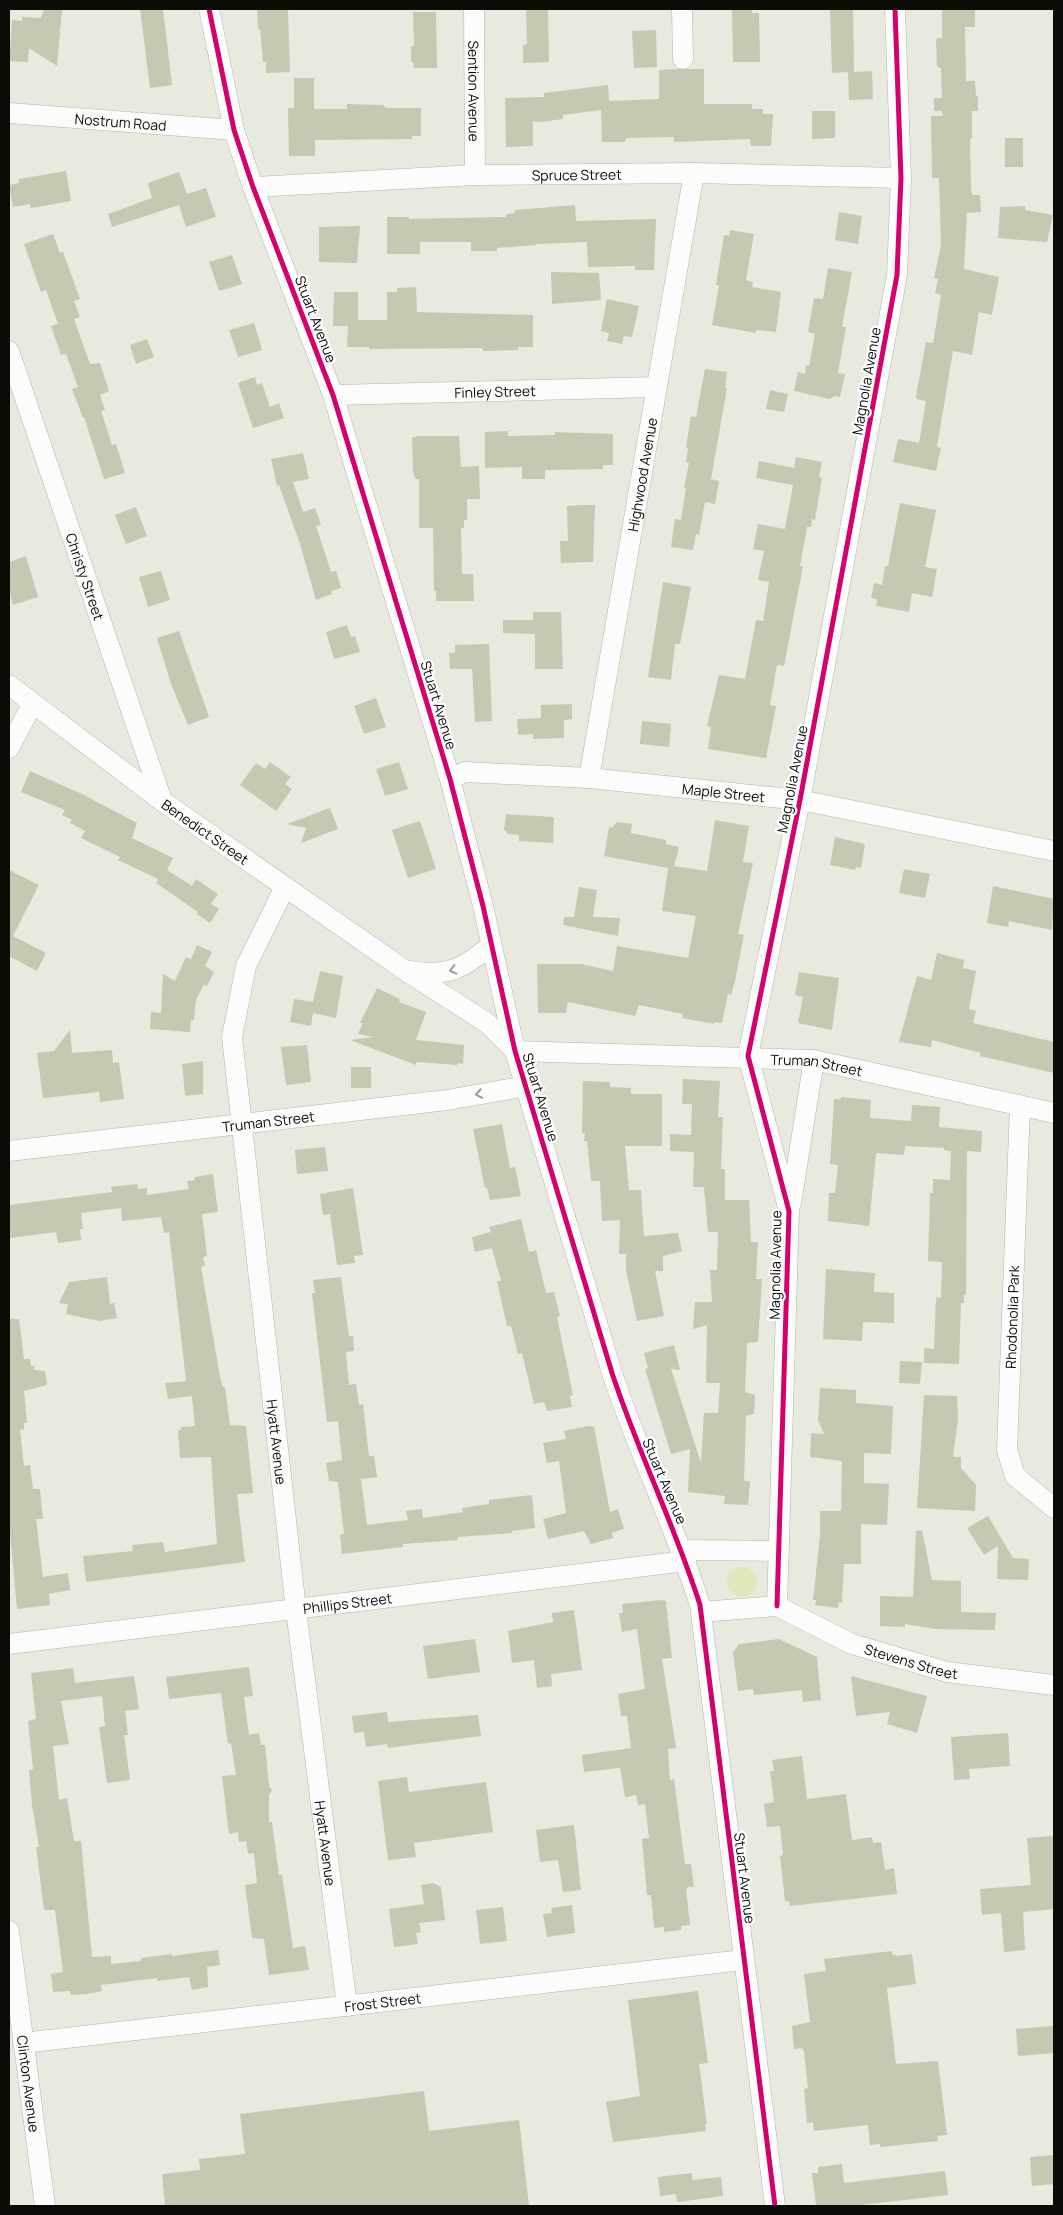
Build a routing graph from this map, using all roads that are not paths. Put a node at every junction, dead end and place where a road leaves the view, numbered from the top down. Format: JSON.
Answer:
{"nodes":[{"id":1,"x":210,"y":9,"type":"edge"},
{"id":2,"x":474,"y":9,"type":"edge"},
{"id":3,"x":682,"y":9,"type":"edge"},
{"id":4,"x":895,"y":9,"type":"edge"},
{"id":5,"x":683,"y":59,"type":"dead end"},
{"id":6,"x":9,"y":114,"type":"edge"},
{"id":7,"x":234,"y":130,"type":"junction"},
{"id":8,"x":694,"y":173,"type":"junction"},
{"id":9,"x":475,"y":175,"type":"junction"},
{"id":10,"x":901,"y":178,"type":"junction"},
{"id":11,"x":253,"y":187,"type":"junction"},
{"id":12,"x":9,"y":351,"type":"edge"},
{"id":13,"x":657,"y":387,"type":"junction"},
{"id":14,"x":333,"y":395,"type":"junction"},
{"id":15,"x":9,"y":685,"type":"edge"},
{"id":16,"x":33,"y":703,"type":"junction"},
{"id":17,"x":9,"y":748,"type":"edge"},
{"id":18,"x":450,"y":778,"type":"junction"},
{"id":19,"x":589,"y":778,"type":"junction"},
{"id":20,"x":800,"y":800,"type":"junction"},
{"id":21,"x":162,"y":801,"type":"junction"},
{"id":22,"x":1054,"y":851,"type":"edge"},
{"id":23,"x":286,"y":887,"type":"junction"},
{"id":24,"x":491,"y":945,"type":"junction"},
{"id":25,"x":406,"y":971,"type":"junction"},
{"id":26,"x":515,"y":1051,"type":"junction"},
{"id":27,"x":748,"y":1056,"type":"junction"},
{"id":28,"x":814,"y":1060,"type":"junction"},
{"id":29,"x":527,"y":1086,"type":"junction"},
{"id":30,"x":1020,"y":1105,"type":"junction"},
{"id":31,"x":1054,"y":1113,"type":"edge"},
{"id":32,"x":241,"y":1122,"type":"junction"},
{"id":33,"x":9,"y":1151,"type":"edge"},
{"id":34,"x":789,"y":1210,"type":"junction"},
{"id":35,"x":1054,"y":1508,"type":"edge"},
{"id":36,"x":779,"y":1551,"type":"junction"},
{"id":37,"x":684,"y":1556,"type":"junction"},
{"id":38,"x":777,"y":1606,"type":"junction"},
{"id":39,"x":296,"y":1610,"type":"junction"},
{"id":40,"x":701,"y":1612,"type":"junction"},
{"id":41,"x":9,"y":1644,"type":"edge"},
{"id":42,"x":1054,"y":1685,"type":"edge"},
{"id":43,"x":9,"y":1931,"type":"edge"},
{"id":44,"x":743,"y":1960,"type":"junction"},
{"id":45,"x":347,"y":2006,"type":"junction"},
{"id":46,"x":23,"y":2043,"type":"junction"},
{"id":47,"x":45,"y":2206,"type":"edge"},
{"id":48,"x":775,"y":2206,"type":"edge"}],
"edges":[{"from":1,"to":7,"type":"street","name":"Stuart Avenue"},
{"from":2,"to":9,"type":"street","name":"Sention Avenue"},
{"from":3,"to":5,"type":"street"},
{"from":4,"to":10,"type":"street","name":"Magnolia Avenue"},
{"from":6,"to":7,"type":"street","name":"Nostrum Road"},
{"from":7,"to":11,"type":"street","name":"Stuart Avenue"},
{"from":8,"to":9,"type":"street","name":"Spruce Street"},
{"from":8,"to":10,"type":"street","name":"Spruce Street"},
{"from":8,"to":13,"type":"street","name":"Highwood Avenue"},
{"from":9,"to":11,"type":"street","name":"Spruce Street"},
{"from":10,"to":20,"type":"street","name":"Magnolia Avenue"},
{"from":11,"to":14,"type":"street","name":"Stuart Avenue"},
{"from":12,"to":21,"type":"street","name":"Christy Street"},
{"from":13,"to":14,"type":"street","name":"Finley Street"},
{"from":13,"to":19,"type":"street","name":"Highwood Avenue"},
{"from":14,"to":18,"type":"street","name":"Stuart Avenue"},
{"from":15,"to":16,"type":"street","name":"Benedict Street"},
{"from":16,"to":17,"type":"street"},
{"from":16,"to":21,"type":"street","name":"Benedict Street"},
{"from":18,"to":19,"type":"street","name":"Maple Street"},
{"from":18,"to":24,"type":"street","name":"Stuart Avenue"},
{"from":19,"to":20,"type":"street","name":"Maple Street"},
{"from":20,"to":22,"type":"street","name":"Maple Street"},
{"from":20,"to":27,"type":"street","name":"Magnolia Avenue"},
{"from":21,"to":23,"type":"street","name":"Benedict Street"},
{"from":23,"to":25,"type":"street","name":"Benedict Street"},
{"from":23,"to":32,"type":"street","name":"Hyatt Avenue"},
{"from":24,"to":25,"type":"street","name":"Benedict Street","one_way":true},
{"from":24,"to":26,"type":"street","name":"Stuart Avenue"},
{"from":25,"to":26,"type":"street","name":"Benedict Street"},
{"from":26,"to":27,"type":"street","name":"Truman Street"},
{"from":26,"to":29,"type":"street","name":"Stuart Avenue"},
{"from":27,"to":28,"type":"street","name":"Truman Street"},
{"from":27,"to":34,"type":"street","name":"Magnolia Avenue"},
{"from":28,"to":30,"type":"street","name":"Truman Street"},
{"from":28,"to":34,"type":"street","name":"Magnolia Avenue"},
{"from":29,"to":32,"type":"street","name":"Truman Street","one_way":true},
{"from":29,"to":37,"type":"street","name":"Stuart Avenue"},
{"from":30,"to":31,"type":"street","name":"Truman Street"},
{"from":30,"to":35,"type":"street","name":"Rhodonolia Park"},
{"from":32,"to":33,"type":"street","name":"Truman Street"},
{"from":32,"to":39,"type":"street","name":"Hyatt Avenue"},
{"from":34,"to":36,"type":"street","name":"Magnolia Avenue"},
{"from":36,"to":37,"type":"street"},
{"from":36,"to":38,"type":"street"},
{"from":37,"to":39,"type":"street","name":"Phillips Street"},
{"from":37,"to":40,"type":"street","name":"Stuart Avenue"},
{"from":38,"to":40,"type":"street"},
{"from":38,"to":42,"type":"street","name":"Stevens Street"},
{"from":39,"to":41,"type":"street","name":"Phillips Street"},
{"from":39,"to":45,"type":"street","name":"Hyatt Avenue"},
{"from":40,"to":44,"type":"street","name":"Stuart Avenue"},
{"from":43,"to":46,"type":"street","name":"Clinton Avenue"},
{"from":44,"to":45,"type":"street","name":"Frost Street"},
{"from":44,"to":48,"type":"street","name":"Stuart Avenue"},
{"from":45,"to":46,"type":"street","name":"Frost Street"},
{"from":46,"to":47,"type":"street","name":"Clinton Avenue"}]}
